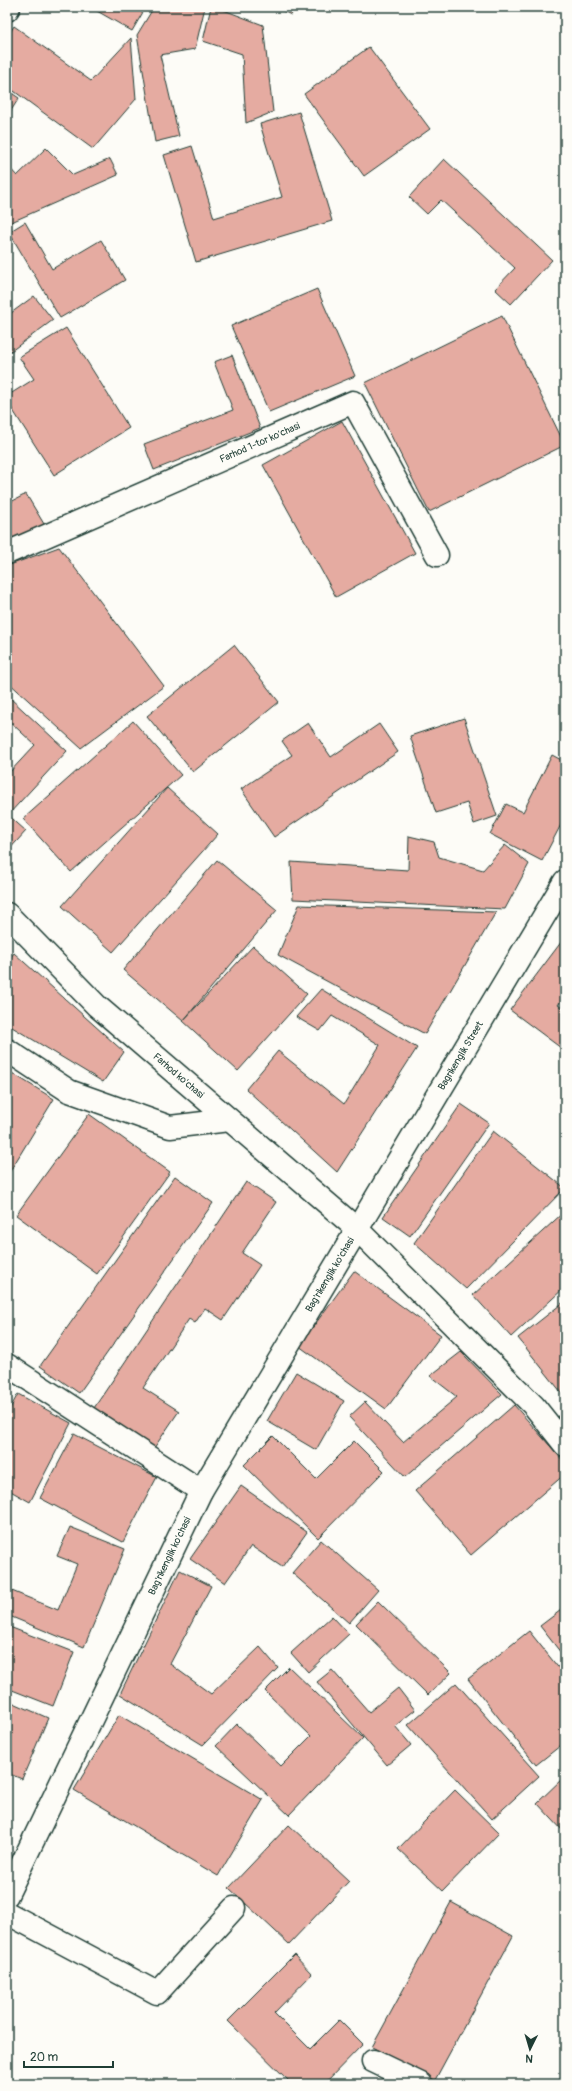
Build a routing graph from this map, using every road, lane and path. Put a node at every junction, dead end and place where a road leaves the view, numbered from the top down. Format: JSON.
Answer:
{"nodes":[{"id":1,"x":9,"y":7,"type":"edge"},
{"id":2,"x":7,"y":10,"type":"edge"},
{"id":3,"x":7,"y":554,"type":"edge"},
{"id":4,"x":437,"y":555,"type":"dead end"},
{"id":5,"x":565,"y":881,"type":"edge"},
{"id":6,"x":7,"y":914,"type":"edge"},
{"id":7,"x":7,"y":1050,"type":"edge"},
{"id":8,"x":229,"y":1120,"type":"junction"},
{"id":9,"x":357,"y":1229,"type":"junction"},
{"id":10,"x":7,"y":1365,"type":"edge"},
{"id":11,"x":565,"y":1445,"type":"edge"},
{"id":12,"x":201,"y":1491,"type":"junction"},
{"id":13,"x":7,"y":1895,"type":"edge"},
{"id":14,"x":234,"y":1908,"type":"dead end"},
{"id":15,"x":7,"y":1913,"type":"edge"},
{"id":16,"x":373,"y":2061,"type":"dead end"},
{"id":17,"x":421,"y":2084,"type":"edge"}],
"edges":[{"from":1,"to":2,"type":"street"},
{"from":3,"to":4,"type":"street","name":"Farhod 1-tor ko'chasi"},
{"from":5,"to":9,"type":"street","name":"Bagrikenglik Street"},
{"from":6,"to":8,"type":"street","name":"Farhod ko'chasi"},
{"from":7,"to":8,"type":"street"},
{"from":8,"to":9,"type":"street","name":"Farhod ko'chasi"},
{"from":9,"to":11,"type":"street","name":"Farhod ko'chasi"},
{"from":9,"to":12,"type":"street","name":"Bag'rikenglik ko'chasi"},
{"from":10,"to":12,"type":"street"},
{"from":12,"to":13,"type":"street","name":"Bag'rikenglik ko'chasi"},
{"from":14,"to":15,"type":"street"},
{"from":16,"to":17,"type":"street"}]}
